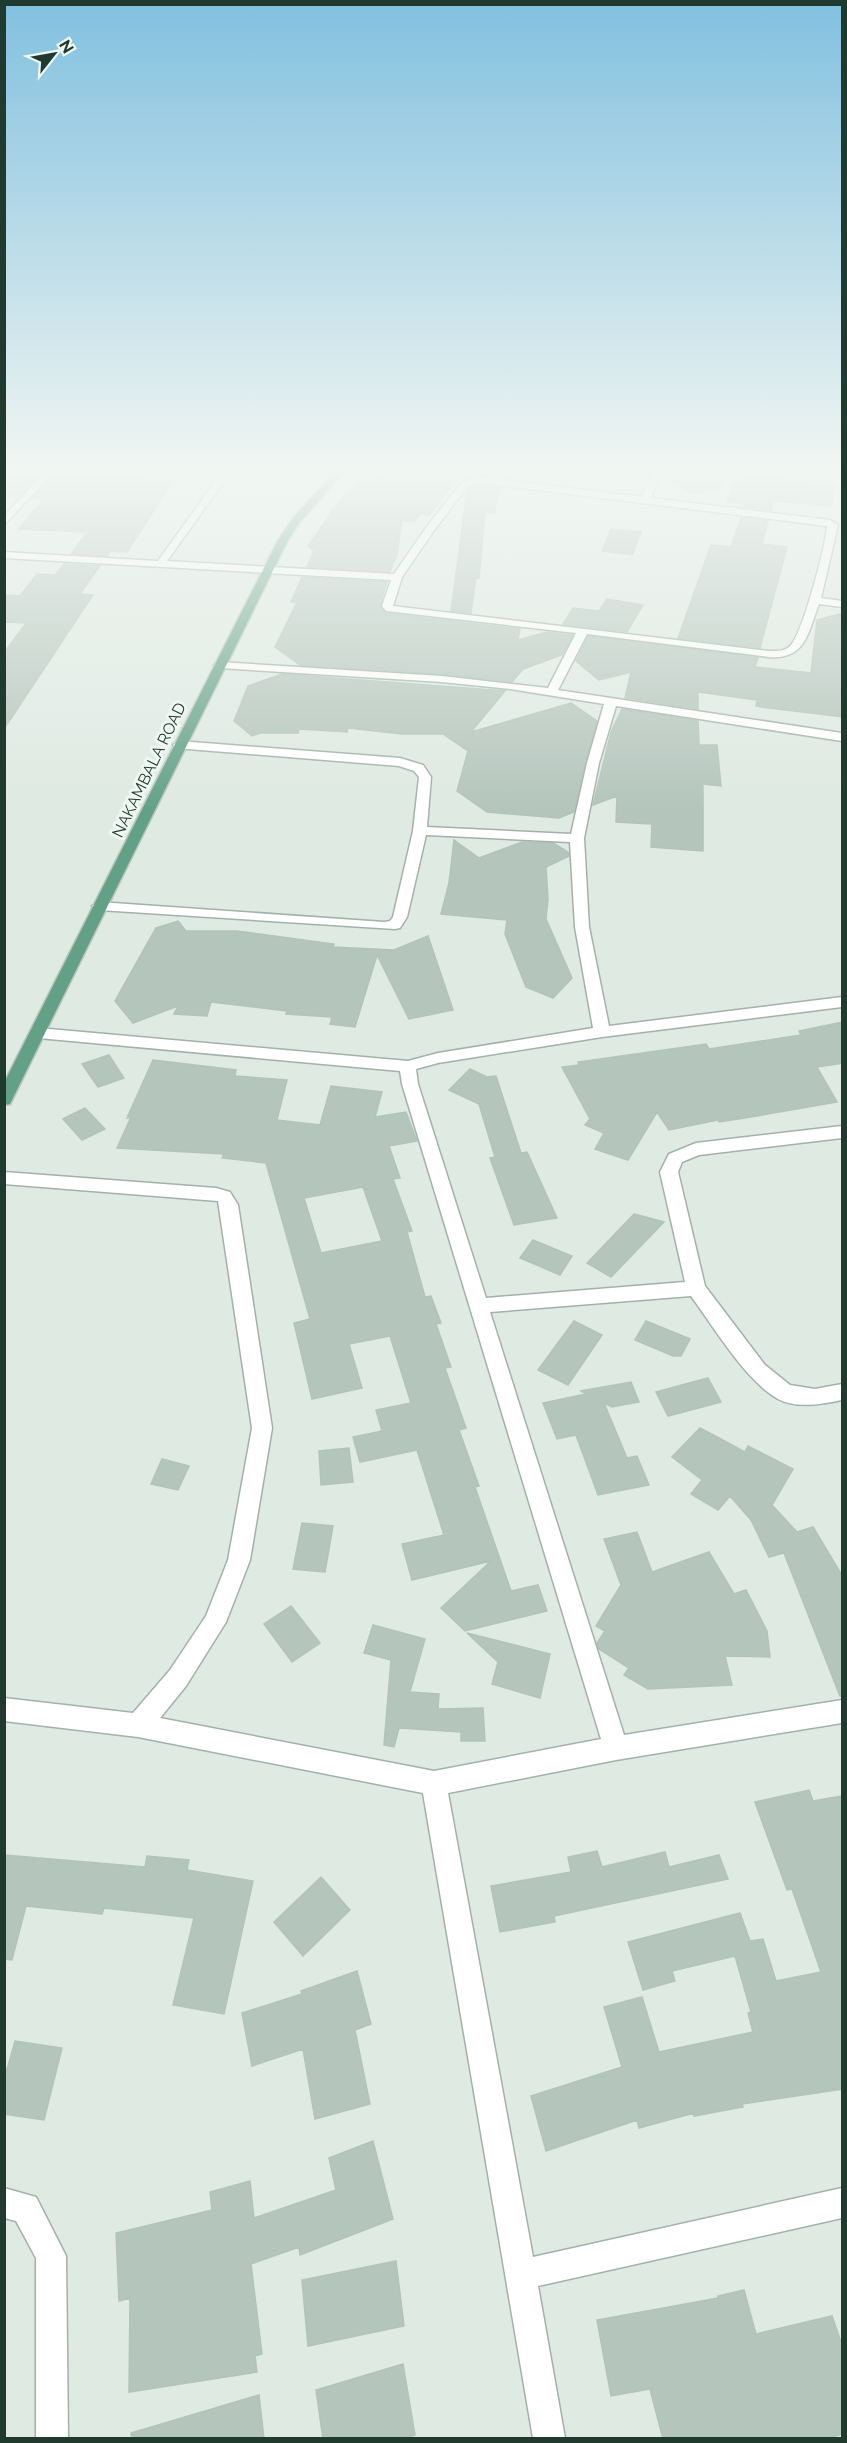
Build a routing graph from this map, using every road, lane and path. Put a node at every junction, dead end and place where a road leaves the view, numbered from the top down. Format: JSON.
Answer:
{"nodes":[{"id":1,"x":261,"y":583,"type":"edge"},
{"id":2,"x":395,"y":583,"type":"edge"},
{"id":3,"x":819,"y":583,"type":"edge"},
{"id":4,"x":815,"y":600,"type":"junction"},
{"id":5,"x":843,"y":603,"type":"edge"},
{"id":6,"x":583,"y":632,"type":"junction"},
{"id":7,"x":220,"y":665,"type":"junction"},
{"id":8,"x":552,"y":692,"type":"junction"},
{"id":9,"x":611,"y":702,"type":"junction"},
{"id":10,"x":843,"y":737,"type":"edge"},
{"id":11,"x":179,"y":745,"type":"junction"},
{"id":12,"x":420,"y":831,"type":"junction"},
{"id":13,"x":577,"y":838,"type":"junction"},
{"id":14,"x":99,"y":906,"type":"junction"},
{"id":15,"x":843,"y":1002,"type":"edge"},
{"id":16,"x":602,"y":1032,"type":"junction"},
{"id":17,"x":38,"y":1033,"type":"junction"},
{"id":18,"x":408,"y":1066,"type":"junction"},
{"id":19,"x":4,"y":1100,"type":"edge"},
{"id":20,"x":843,"y":1132,"type":"edge"},
{"id":21,"x":4,"y":1178,"type":"edge"},
{"id":22,"x":696,"y":1288,"type":"junction"},
{"id":23,"x":480,"y":1306,"type":"junction"},
{"id":24,"x":843,"y":1392,"type":"edge"},
{"id":25,"x":4,"y":1709,"type":"edge"},
{"id":26,"x":843,"y":1711,"type":"edge"},
{"id":27,"x":138,"y":1725,"type":"junction"},
{"id":28,"x":616,"y":1748,"type":"junction"},
{"id":29,"x":434,"y":1783,"type":"junction"},
{"id":30,"x":4,"y":2203,"type":"edge"},
{"id":31,"x":843,"y":2204,"type":"edge"},
{"id":32,"x":521,"y":2275,"type":"junction"},
{"id":33,"x":52,"y":2439,"type":"edge"},
{"id":34,"x":549,"y":2439,"type":"edge"}],
"edges":[{"from":1,"to":7,"type":"main road","name":"NAKAMBALA ROAD"},
{"from":2,"to":6,"type":"street"},
{"from":3,"to":4,"type":"street"},
{"from":4,"to":5,"type":"street"},
{"from":4,"to":6,"type":"street"},
{"from":6,"to":8,"type":"street"},
{"from":7,"to":8,"type":"street"},
{"from":7,"to":11,"type":"main road","name":"NAKAMBALA ROAD"},
{"from":8,"to":9,"type":"street"},
{"from":9,"to":10,"type":"street"},
{"from":9,"to":13,"type":"street"},
{"from":11,"to":12,"type":"street"},
{"from":11,"to":14,"type":"main road","name":"NAKAMBALA ROAD"},
{"from":12,"to":13,"type":"street"},
{"from":12,"to":14,"type":"street"},
{"from":13,"to":16,"type":"street"},
{"from":14,"to":17,"type":"main road","name":"NAKAMBALA ROAD"},
{"from":15,"to":16,"type":"street"},
{"from":16,"to":18,"type":"street"},
{"from":17,"to":18,"type":"street"},
{"from":17,"to":19,"type":"main road","name":"NAKAMBALA ROAD"},
{"from":18,"to":23,"type":"street"},
{"from":20,"to":22,"type":"street"},
{"from":21,"to":27,"type":"street"},
{"from":22,"to":23,"type":"street"},
{"from":22,"to":24,"type":"street"},
{"from":23,"to":28,"type":"street"},
{"from":25,"to":27,"type":"street"},
{"from":26,"to":28,"type":"street"},
{"from":27,"to":29,"type":"street"},
{"from":28,"to":29,"type":"street"},
{"from":29,"to":32,"type":"street"},
{"from":30,"to":33,"type":"street"},
{"from":31,"to":32,"type":"street"},
{"from":32,"to":34,"type":"street"}]}
